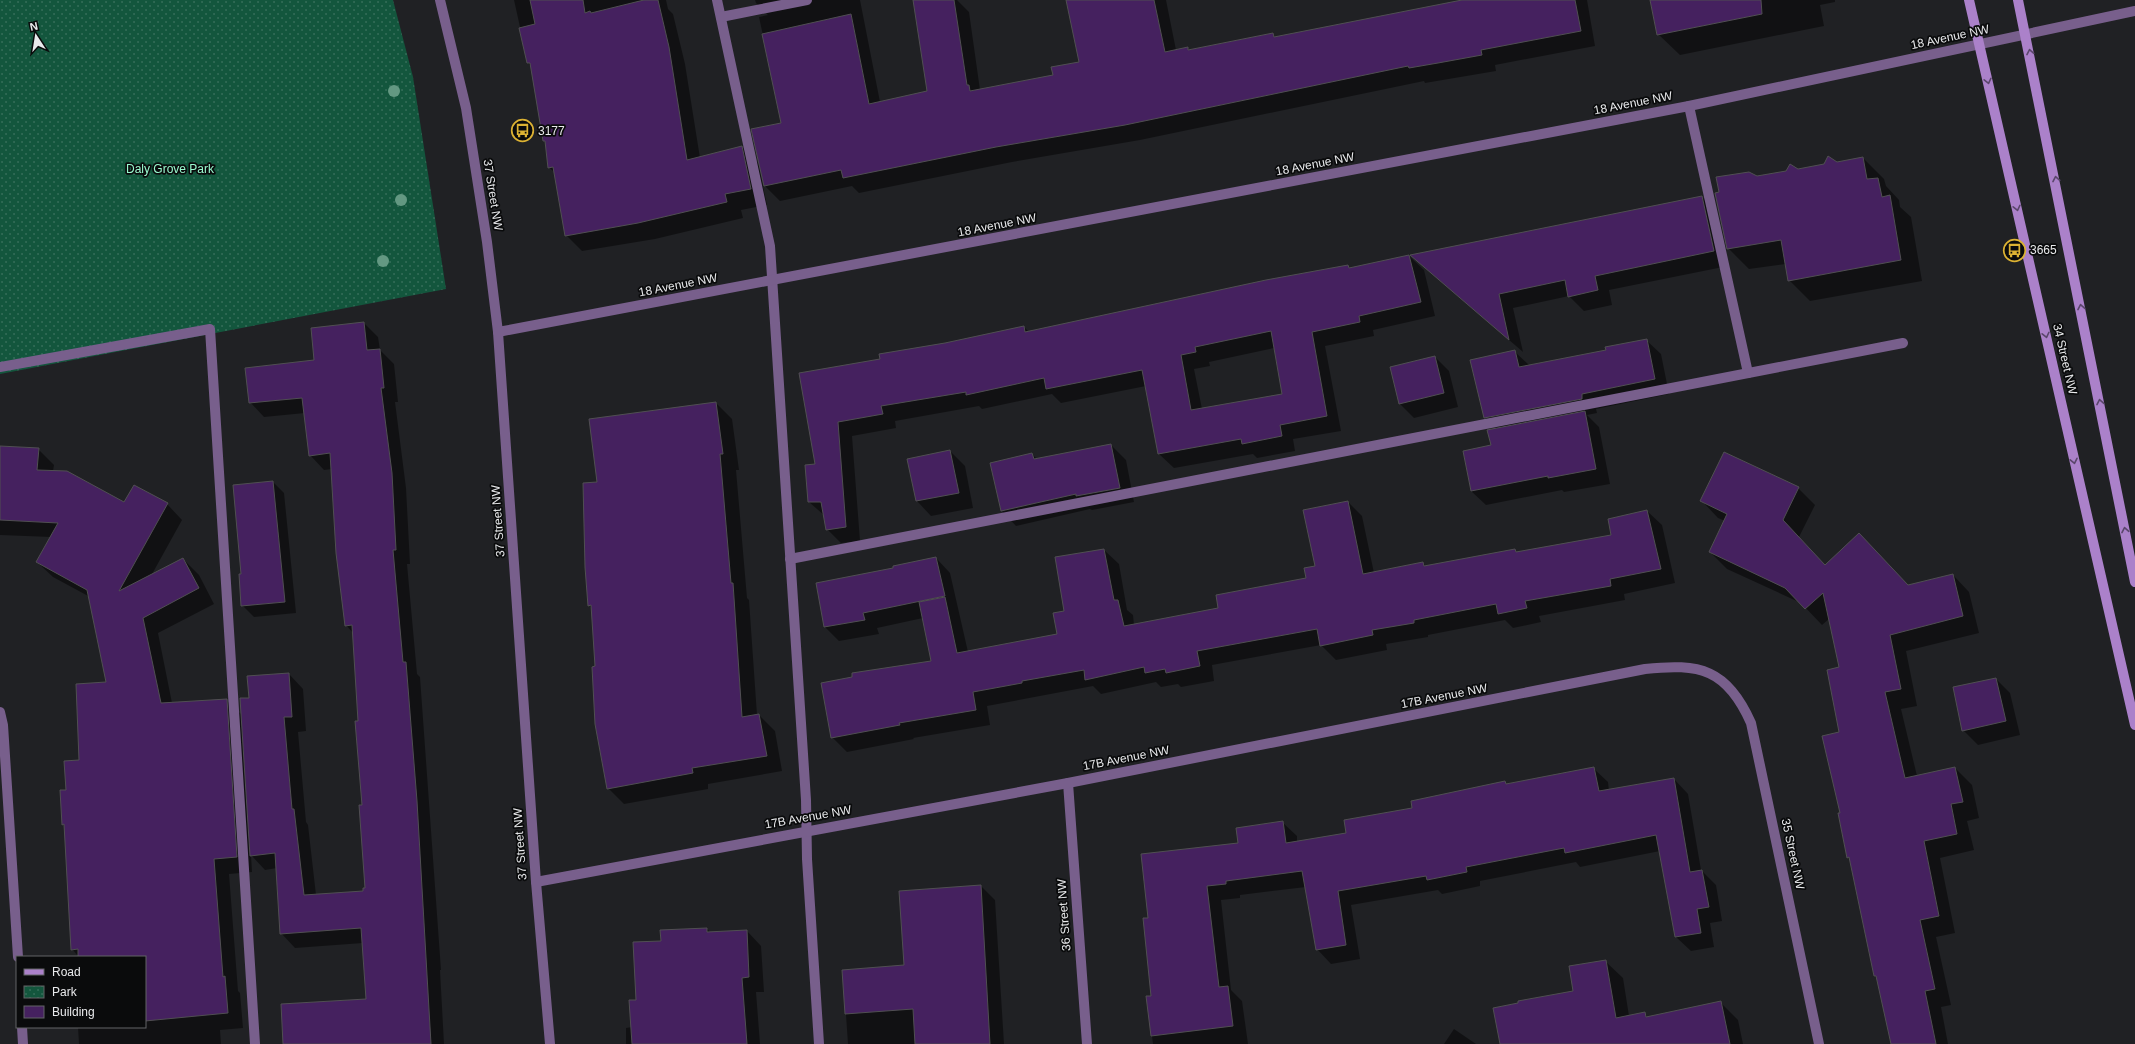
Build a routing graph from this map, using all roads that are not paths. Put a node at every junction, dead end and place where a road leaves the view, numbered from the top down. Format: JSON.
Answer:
{"nodes":[{"id":1,"x":440,"y":0,"type":"edge"},
{"id":2,"x":717,"y":0,"type":"edge"},
{"id":3,"x":806,"y":0,"type":"edge"},
{"id":4,"x":1970,"y":0,"type":"edge"},
{"id":5,"x":2018,"y":0,"type":"edge"},
{"id":6,"x":2135,"y":11,"type":"edge"},
{"id":7,"x":721,"y":17,"type":"junction"},
{"id":8,"x":2026,"y":34,"type":"junction"},
{"id":9,"x":1979,"y":43,"type":"junction"},
{"id":10,"x":1689,"y":106,"type":"junction"},
{"id":11,"x":772,"y":281,"type":"junction"},
{"id":12,"x":498,"y":332,"type":"junction"},
{"id":13,"x":1903,"y":343,"type":"dead end"},
{"id":14,"x":0,"y":367,"type":"edge"},
{"id":15,"x":1748,"y":373,"type":"junction"},
{"id":16,"x":790,"y":559,"type":"junction"},
{"id":17,"x":2135,"y":582,"type":"edge"},
{"id":18,"x":1720,"y":678,"type":"joint"},
{"id":19,"x":0,"y":712,"type":"edge"},
{"id":20,"x":2135,"y":724,"type":"edge"},
{"id":21,"x":1068,"y":783,"type":"junction"},
{"id":22,"x":807,"y":830,"type":"junction"},
{"id":23,"x":536,"y":882,"type":"junction"},
{"id":24,"x":18,"y":956,"type":"edge"},
{"id":25,"x":22,"y":1028,"type":"edge"},
{"id":26,"x":24,"y":1044,"type":"edge"},
{"id":27,"x":255,"y":1044,"type":"edge"},
{"id":28,"x":550,"y":1044,"type":"edge"},
{"id":29,"x":819,"y":1044,"type":"edge"},
{"id":30,"x":1087,"y":1044,"type":"edge"},
{"id":31,"x":1819,"y":1044,"type":"edge"}],
"edges":[{"from":1,"to":12,"type":"street","name":"37 Street NW"},
{"from":2,"to":7,"type":"street"},
{"from":3,"to":7,"type":"street"},
{"from":4,"to":9,"type":"main road","name":"34 Street NW"},
{"from":5,"to":8,"type":"main road","name":"34 Street NW"},
{"from":6,"to":8,"type":"street","name":"18 Avenue NW"},
{"from":7,"to":11,"type":"street"},
{"from":8,"to":9,"type":"street","name":"18 Avenue NW"},
{"from":17,"to":8,"type":"main road","name":"34 Street NW","one_way":true},
{"from":9,"to":10,"type":"street","name":"18 Avenue NW"},
{"from":9,"to":20,"type":"main road","name":"34 Street NW","one_way":true},
{"from":10,"to":11,"type":"street","name":"18 Avenue NW"},
{"from":10,"to":15,"type":"street"},
{"from":11,"to":12,"type":"street","name":"18 Avenue NW"},
{"from":11,"to":16,"type":"street"},
{"from":12,"to":23,"type":"street","name":"37 Street NW"},
{"from":13,"to":15,"type":"street"},
{"from":14,"to":27,"type":"street"},
{"from":15,"to":16,"type":"street"},
{"from":16,"to":22,"type":"street"},
{"from":18,"to":21,"type":"street","name":"17B Avenue NW"},
{"from":18,"to":31,"type":"street","name":"35 Street NW"},
{"from":19,"to":24,"type":"street"},
{"from":21,"to":22,"type":"street","name":"17B Avenue NW"},
{"from":21,"to":30,"type":"street","name":"36 Street NW"},
{"from":22,"to":23,"type":"street","name":"17B Avenue NW"},
{"from":22,"to":29,"type":"street"},
{"from":23,"to":28,"type":"street","name":"37 Street NW"},
{"from":25,"to":26,"type":"street"}]}
